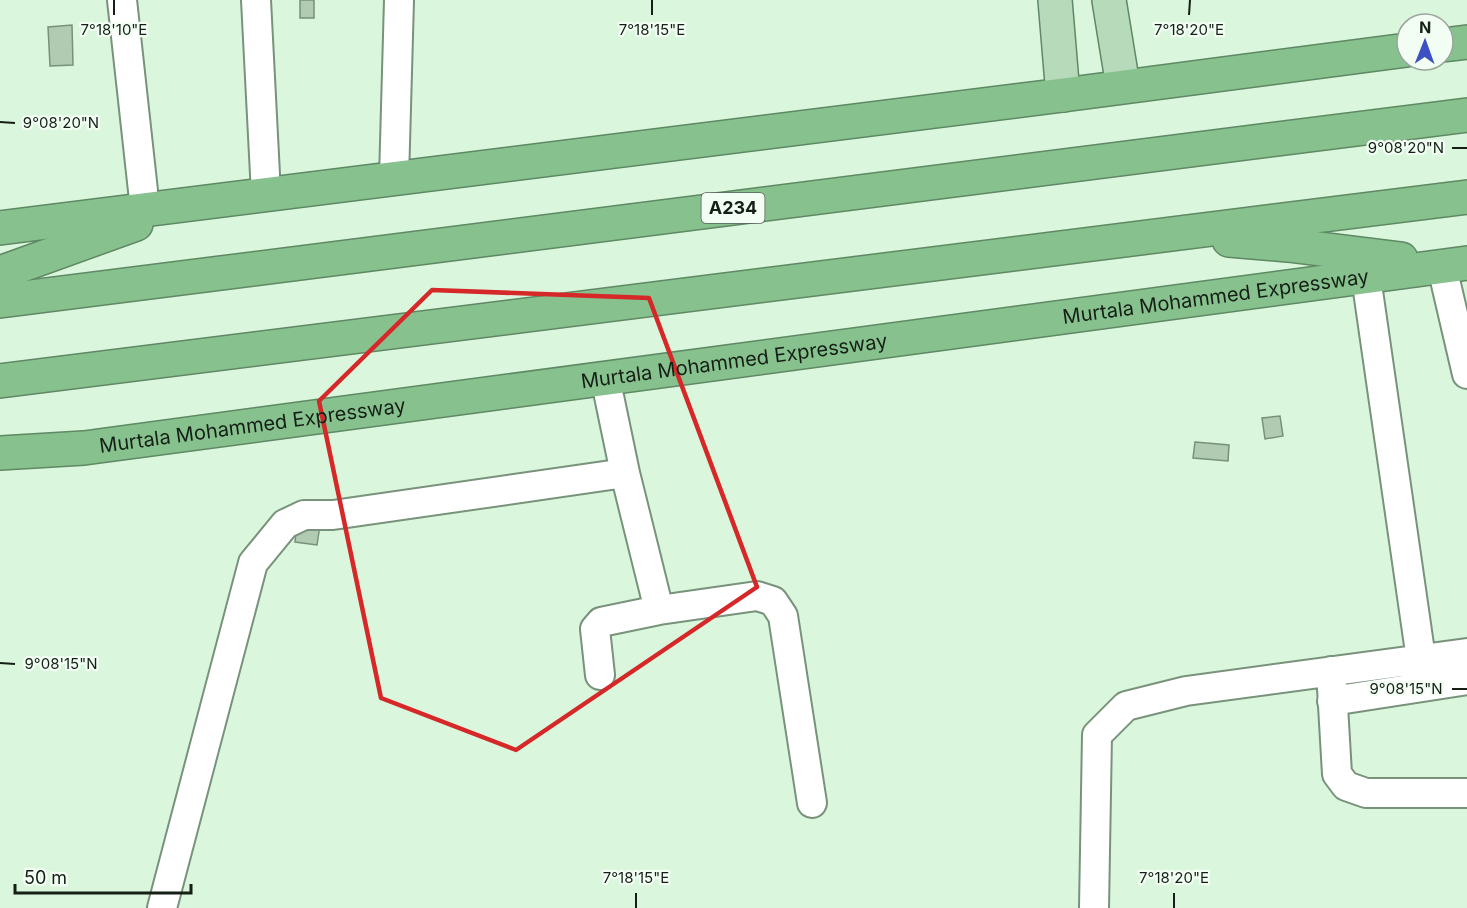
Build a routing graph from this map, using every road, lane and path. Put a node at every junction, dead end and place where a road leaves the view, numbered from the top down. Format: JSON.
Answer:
{"nodes":[{"id":1,"x":122,"y":0,"type":"edge"},
{"id":2,"x":256,"y":0,"type":"edge"},
{"id":3,"x":399,"y":0,"type":"edge"},
{"id":4,"x":1055,"y":0,"type":"edge"},
{"id":5,"x":1109,"y":0,"type":"edge"},
{"id":6,"x":1395,"y":52,"type":"edge"},
{"id":7,"x":1122,"y":86,"type":"junction"},
{"id":8,"x":1063,"y":95,"type":"junction"},
{"id":9,"x":1467,"y":115,"type":"edge"},
{"id":10,"x":394,"y":179,"type":"junction"},
{"id":11,"x":266,"y":194,"type":"junction"},
{"id":12,"x":1467,"y":197,"type":"edge"},
{"id":13,"x":212,"y":201,"type":"junction"},
{"id":14,"x":145,"y":209,"type":"junction"},
{"id":15,"x":0,"y":228,"type":"edge"},
{"id":16,"x":1143,"y":237,"type":"junction"},
{"id":17,"x":1459,"y":263,"type":"edge"},
{"id":18,"x":0,"y":273,"type":"edge"},
{"id":19,"x":1366,"y":277,"type":"junction"},
{"id":20,"x":0,"y":301,"type":"edge"},
{"id":21,"x":1467,"y":374,"type":"edge"},
{"id":22,"x":605,"y":377,"type":"junction"},
{"id":23,"x":0,"y":381,"type":"edge"},
{"id":24,"x":0,"y":453,"type":"edge"},
{"id":25,"x":625,"y":472,"type":"junction"},
{"id":26,"x":659,"y":610,"type":"junction"},
{"id":27,"x":1467,"y":653,"type":"edge"},
{"id":28,"x":1421,"y":659,"type":"junction"},
{"id":29,"x":1331,"y":671,"type":"junction"},
{"id":30,"x":600,"y":675,"type":"dead end"},
{"id":31,"x":1467,"y":680,"type":"edge"},
{"id":32,"x":1332,"y":701,"type":"junction"},
{"id":33,"x":1467,"y":793,"type":"edge"},
{"id":34,"x":812,"y":802,"type":"dead end"},
{"id":35,"x":162,"y":908,"type":"edge"},
{"id":36,"x":1094,"y":908,"type":"edge"}],
"edges":[{"from":1,"to":14,"type":"street"},
{"from":2,"to":11,"type":"street"},
{"from":3,"to":10,"type":"street"},
{"from":4,"to":8,"type":"main road"},
{"from":5,"to":7,"type":"main road"},
{"from":6,"to":7,"type":"highway"},
{"from":7,"to":8,"type":"highway"},
{"from":8,"to":10,"type":"highway"},
{"from":9,"to":20,"type":"highway","number":"A234"},
{"from":10,"to":11,"type":"highway"},
{"from":11,"to":13,"type":"highway"},
{"from":12,"to":16,"type":"highway"},
{"from":13,"to":14,"type":"highway"},
{"from":13,"to":18,"type":"highway"},
{"from":14,"to":15,"type":"highway"},
{"from":16,"to":17,"type":"highway"},
{"from":16,"to":23,"type":"highway"},
{"from":17,"to":19,"type":"highway","name":"Murtala Mohammed Expressway"},
{"from":17,"to":21,"type":"street"},
{"from":19,"to":22,"type":"highway","name":"Murtala Mohammed Expressway"},
{"from":19,"to":28,"type":"street"},
{"from":22,"to":24,"type":"highway","name":"Murtala Mohammed Expressway"},
{"from":22,"to":25,"type":"street"},
{"from":25,"to":26,"type":"street"},
{"from":25,"to":35,"type":"street"},
{"from":26,"to":30,"type":"street"},
{"from":26,"to":34,"type":"street"},
{"from":27,"to":28,"type":"street"},
{"from":28,"to":29,"type":"street"},
{"from":29,"to":32,"type":"street"},
{"from":29,"to":36,"type":"street"},
{"from":31,"to":32,"type":"street"},
{"from":32,"to":33,"type":"street"}]}
